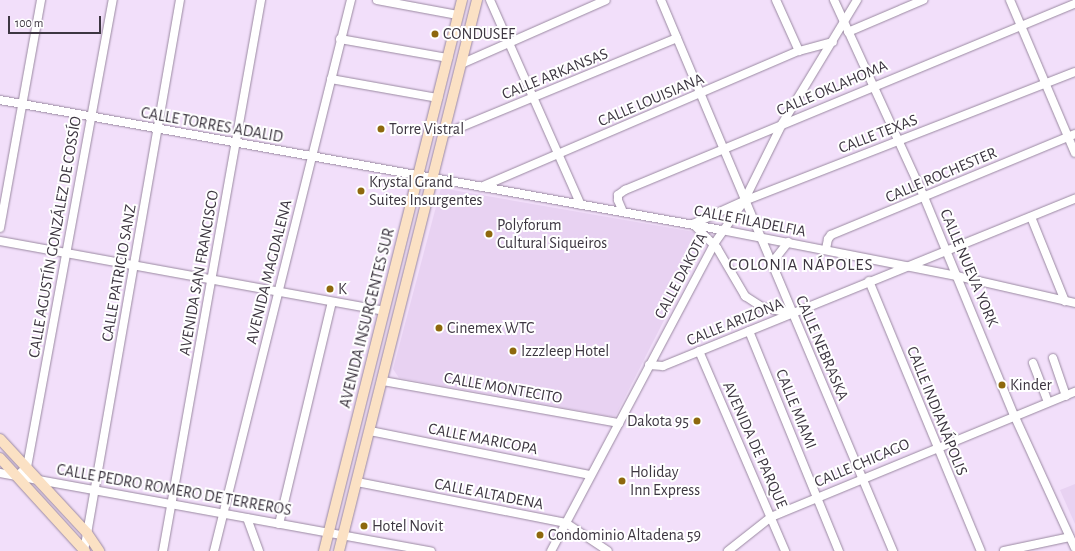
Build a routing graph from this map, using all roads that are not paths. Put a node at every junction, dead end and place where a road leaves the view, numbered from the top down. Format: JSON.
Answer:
{"nodes":[{"id":1,"x":42,"y":0,"type":"edge"},
{"id":2,"x":113,"y":0,"type":"edge"},
{"id":3,"x":180,"y":0,"type":"edge"},
{"id":4,"x":261,"y":0,"type":"edge"},
{"id":5,"x":351,"y":0,"type":"edge"},
{"id":6,"x":376,"y":0,"type":"edge"},
{"id":7,"x":462,"y":0,"type":"edge"},
{"id":8,"x":477,"y":0,"type":"edge"},
{"id":9,"x":490,"y":0,"type":"edge"},
{"id":10,"x":606,"y":0,"type":"edge"},
{"id":11,"x":661,"y":0,"type":"edge"},
{"id":12,"x":776,"y":0,"type":"edge"},
{"id":13,"x":834,"y":0,"type":"edge"},
{"id":14,"x":857,"y":0,"type":"edge"},
{"id":15,"x":923,"y":0,"type":"edge"},
{"id":16,"x":1010,"y":0,"type":"edge"},
{"id":17,"x":1075,"y":4,"type":"edge"},
{"id":18,"x":458,"y":15,"type":"junction"},
{"id":19,"x":844,"y":22,"type":"junction"},
{"id":20,"x":1021,"y":25,"type":"junction"},
{"id":21,"x":848,"y":32,"type":"junction"},
{"id":22,"x":677,"y":38,"type":"junction"},
{"id":23,"x":340,"y":39,"type":"junction"},
{"id":24,"x":510,"y":42,"type":"junction"},
{"id":25,"x":833,"y":42,"type":"junction"},
{"id":26,"x":799,"y":51,"type":"junction"},
{"id":27,"x":448,"y":58,"type":"junction"},
{"id":28,"x":461,"y":64,"type":"junction"},
{"id":29,"x":1075,"y":72,"type":"edge"},
{"id":30,"x":331,"y":79,"type":"junction"},
{"id":31,"x":1046,"y":84,"type":"junction"},
{"id":32,"x":873,"y":86,"type":"junction"},
{"id":33,"x":700,"y":94,"type":"junction"},
{"id":34,"x":438,"y":98,"type":"junction"},
{"id":35,"x":534,"y":98,"type":"junction"},
{"id":36,"x":0,"y":100,"type":"edge"},
{"id":37,"x":23,"y":105,"type":"junction"},
{"id":38,"x":91,"y":117,"type":"junction"},
{"id":39,"x":782,"y":124,"type":"junction"},
{"id":40,"x":158,"y":129,"type":"junction"},
{"id":41,"x":444,"y":134,"type":"junction"},
{"id":42,"x":1072,"y":135,"type":"edge"},
{"id":43,"x":898,"y":141,"type":"junction"},
{"id":44,"x":235,"y":143,"type":"junction"},
{"id":45,"x":724,"y":150,"type":"junction"},
{"id":46,"x":1075,"y":152,"type":"edge"},
{"id":47,"x":559,"y":154,"type":"junction"},
{"id":48,"x":312,"y":158,"type":"junction"},
{"id":49,"x":418,"y":176,"type":"junction"},
{"id":50,"x":432,"y":179,"type":"junction"},
{"id":51,"x":481,"y":187,"type":"junction"},
{"id":52,"x":924,"y":197,"type":"junction"},
{"id":53,"x":1075,"y":199,"type":"edge"},
{"id":54,"x":744,"y":201,"type":"junction"},
{"id":55,"x":581,"y":205,"type":"junction"},
{"id":56,"x":623,"y":212,"type":"junction"},
{"id":57,"x":1031,"y":217,"type":"junction"},
{"id":58,"x":693,"y":224,"type":"junction"},
{"id":59,"x":0,"y":228,"type":"edge"},
{"id":60,"x":722,"y":230,"type":"junction"},
{"id":61,"x":761,"y":238,"type":"junction"},
{"id":62,"x":0,"y":242,"type":"edge"},
{"id":63,"x":788,"y":242,"type":"junction"},
{"id":64,"x":714,"y":244,"type":"junction"},
{"id":65,"x":826,"y":249,"type":"junction"},
{"id":66,"x":948,"y":252,"type":"junction"},
{"id":67,"x":66,"y":254,"type":"junction"},
{"id":68,"x":771,"y":264,"type":"junction"},
{"id":69,"x":134,"y":266,"type":"junction"},
{"id":70,"x":905,"y":267,"type":"junction"},
{"id":71,"x":957,"y":276,"type":"junction"},
{"id":72,"x":213,"y":280,"type":"junction"},
{"id":73,"x":870,"y":282,"type":"junction"},
{"id":74,"x":279,"y":292,"type":"junction"},
{"id":75,"x":1065,"y":301,"type":"junction"},
{"id":76,"x":332,"y":302,"type":"junction"},
{"id":77,"x":1075,"y":303,"type":"edge"},
{"id":78,"x":384,"y":311,"type":"junction"},
{"id":79,"x":791,"y":314,"type":"junction"},
{"id":80,"x":749,"y":331,"type":"junction"},
{"id":81,"x":699,"y":352,"type":"junction"},
{"id":82,"x":1053,"y":358,"type":"dead end"},
{"id":83,"x":1033,"y":363,"type":"dead end"},
{"id":84,"x":649,"y":365,"type":"junction"},
{"id":85,"x":383,"y":381,"type":"junction"},
{"id":86,"x":1075,"y":392,"type":"edge"},
{"id":87,"x":1066,"y":396,"type":"junction"},
{"id":88,"x":1048,"y":402,"type":"junction"},
{"id":89,"x":1014,"y":415,"type":"junction"},
{"id":90,"x":619,"y":423,"type":"junction"},
{"id":91,"x":370,"y":431,"type":"junction"},
{"id":92,"x":0,"y":438,"type":"edge"},
{"id":93,"x":936,"y":447,"type":"junction"},
{"id":94,"x":0,"y":458,"type":"edge"},
{"id":95,"x":27,"y":467,"type":"junction"},
{"id":96,"x":0,"y":473,"type":"edge"},
{"id":97,"x":591,"y":475,"type":"junction"},
{"id":98,"x":17,"y":476,"type":"junction"},
{"id":99,"x":863,"y":478,"type":"junction"},
{"id":100,"x":38,"y":479,"type":"junction"},
{"id":101,"x":356,"y":482,"type":"junction"},
{"id":102,"x":95,"y":490,"type":"junction"},
{"id":103,"x":816,"y":497,"type":"junction"},
{"id":104,"x":173,"y":504,"type":"junction"},
{"id":105,"x":224,"y":513,"type":"junction"},
{"id":106,"x":771,"y":516,"type":"junction"},
{"id":107,"x":247,"y":518,"type":"junction"},
{"id":108,"x":566,"y":523,"type":"junction"},
{"id":109,"x":279,"y":524,"type":"junction"},
{"id":110,"x":328,"y":532,"type":"junction"},
{"id":111,"x":87,"y":533,"type":"junction"},
{"id":112,"x":343,"y":535,"type":"junction"},
{"id":113,"x":1070,"y":537,"type":"junction"},
{"id":114,"x":1075,"y":548,"type":"edge"},
{"id":115,"x":84,"y":551,"type":"edge"},
{"id":116,"x":99,"y":551,"type":"edge"},
{"id":117,"x":163,"y":551,"type":"edge"},
{"id":118,"x":214,"y":551,"type":"edge"},
{"id":119,"x":259,"y":551,"type":"edge"},
{"id":120,"x":324,"y":551,"type":"edge"},
{"id":121,"x":339,"y":551,"type":"edge"},
{"id":122,"x":431,"y":551,"type":"edge"},
{"id":123,"x":550,"y":551,"type":"edge"},
{"id":124,"x":608,"y":551,"type":"edge"},
{"id":125,"x":728,"y":551,"type":"edge"},
{"id":126,"x":785,"y":551,"type":"edge"},
{"id":127,"x":839,"y":551,"type":"edge"},
{"id":128,"x":893,"y":551,"type":"edge"},
{"id":129,"x":981,"y":551,"type":"edge"},
{"id":130,"x":1004,"y":551,"type":"edge"}],
"edges":[{"from":1,"to":37,"type":"street"},
{"from":2,"to":38,"type":"street","name":"CALLE AGUSTÍN GONZÁLEZ DE COSSÍO"},
{"from":3,"to":40,"type":"street","name":"CALLE PATRICIO SANZ"},
{"from":4,"to":44,"type":"street","name":"AVENIDA SAN FRANCISCO"},
{"from":5,"to":23,"type":"street","name":"AVENIDA MAGDALENA"},
{"from":6,"to":18,"type":"street"},
{"from":7,"to":18,"type":"main road","name":"AVENIDA INSURGENTES SUR"},
{"from":8,"to":28,"type":"main road","name":"AVENIDA INSURGENTES SUR"},
{"from":9,"to":24,"type":"street"},
{"from":10,"to":24,"type":"street"},
{"from":11,"to":22,"type":"street","name":"CALLE NEBRASKA"},
{"from":12,"to":26,"type":"street"},
{"from":13,"to":19,"type":"street","name":"CALLE NUEVA YORK"},
{"from":14,"to":19,"type":"street","name":"CALLE DAKOTA"},
{"from":15,"to":21,"type":"street"},
{"from":16,"to":20,"type":"street"},
{"from":17,"to":20,"type":"street","name":"CALLE OKLAHOMA"},
{"from":18,"to":27,"type":"main road","name":"AVENIDA INSURGENTES SUR"},
{"from":19,"to":21,"type":"street","name":"CALLE NUEVA YORK"},
{"from":19,"to":25,"type":"street","name":"CALLE DAKOTA"},
{"from":20,"to":31,"type":"street"},
{"from":20,"to":32,"type":"street","name":"CALLE OKLAHOMA"},
{"from":21,"to":32,"type":"street","name":"CALLE NUEVA YORK"},
{"from":22,"to":33,"type":"street","name":"CALLE NEBRASKA"},
{"from":22,"to":35,"type":"street","name":"CALLE ARKANSAS"},
{"from":23,"to":27,"type":"street"},
{"from":23,"to":30,"type":"street","name":"AVENIDA MAGDALENA"},
{"from":24,"to":28,"type":"street"},
{"from":24,"to":35,"type":"street"},
{"from":25,"to":26,"type":"street","name":"CALLE LOUISIANA"},
{"from":25,"to":39,"type":"street","name":"CALLE DAKOTA"},
{"from":26,"to":33,"type":"street","name":"CALLE LOUISIANA"},
{"from":27,"to":34,"type":"main road","name":"AVENIDA INSURGENTES SUR"},
{"from":28,"to":41,"type":"main road","name":"AVENIDA INSURGENTES SUR"},
{"from":29,"to":31,"type":"street","name":"CALLE TEXAS"},
{"from":30,"to":34,"type":"street"},
{"from":30,"to":48,"type":"street","name":"AVENIDA MAGDALENA"},
{"from":31,"to":42,"type":"street"},
{"from":31,"to":43,"type":"street","name":"CALLE TEXAS"},
{"from":32,"to":39,"type":"street","name":"CALLE OKLAHOMA"},
{"from":32,"to":43,"type":"street","name":"CALLE NUEVA YORK"},
{"from":33,"to":45,"type":"street","name":"CALLE NEBRASKA"},
{"from":33,"to":47,"type":"street","name":"CALLE LOUISIANA"},
{"from":34,"to":49,"type":"main road","name":"AVENIDA INSURGENTES SUR"},
{"from":35,"to":41,"type":"street","name":"CALLE ARKANSAS"},
{"from":35,"to":47,"type":"street"},
{"from":36,"to":37,"type":"street","name":"CALLE TORRES ADALID"},
{"from":37,"to":38,"type":"street","name":"CALLE TORRES ADALID"},
{"from":37,"to":59,"type":"street"},
{"from":38,"to":40,"type":"street","name":"CALLE TORRES ADALID"},
{"from":38,"to":67,"type":"street","name":"CALLE AGUSTÍN GONZÁLEZ DE COSSÍO"},
{"from":39,"to":45,"type":"street","name":"CALLE OKLAHOMA"},
{"from":39,"to":54,"type":"street","name":"CALLE DAKOTA"},
{"from":40,"to":44,"type":"street","name":"CALLE TORRES ADALID"},
{"from":40,"to":69,"type":"street","name":"CALLE PATRICIO SANZ"},
{"from":41,"to":50,"type":"main road","name":"AVENIDA INSURGENTES SUR"},
{"from":42,"to":46,"type":"street"},
{"from":42,"to":52,"type":"street","name":"CALLE ROCHESTER"},
{"from":43,"to":52,"type":"street","name":"CALLE NUEVA YORK"},
{"from":43,"to":54,"type":"street","name":"CALLE TEXAS"},
{"from":44,"to":48,"type":"street","name":"CALLE TORRES ADALID"},
{"from":44,"to":72,"type":"street","name":"AVENIDA SAN FRANCISCO"},
{"from":45,"to":54,"type":"street","name":"CALLE NEBRASKA"},
{"from":45,"to":56,"type":"street","name":"CALLE OKLAHOMA"},
{"from":47,"to":51,"type":"street","name":"CALLE LOUISIANA"},
{"from":47,"to":55,"type":"street"},
{"from":48,"to":49,"type":"street","name":"CALLE TORRES ADALID"},
{"from":48,"to":74,"type":"street","name":"AVENIDA MAGDALENA"},
{"from":49,"to":50,"type":"street","name":"CALLE FILADELFIA"},
{"from":49,"to":78,"type":"main road","name":"AVENIDA INSURGENTES SUR"},
{"from":50,"to":51,"type":"street","name":"CALLE FILADELFIA"},
{"from":50,"to":85,"type":"main road","name":"AVENIDA INSURGENTES SUR"},
{"from":51,"to":55,"type":"street","name":"CALLE FILADELFIA"},
{"from":52,"to":65,"type":"street","name":"CALLE ROCHESTER"},
{"from":52,"to":66,"type":"street","name":"CALLE NUEVA YORK"},
{"from":53,"to":57,"type":"street","name":"CALLE ARIZONA"},
{"from":54,"to":58,"type":"street","name":"CALLE TEXAS"},
{"from":54,"to":60,"type":"street","name":"CALLE DAKOTA"},
{"from":54,"to":61,"type":"street","name":"CALLE NEBRASKA"},
{"from":55,"to":56,"type":"street","name":"CALLE FILADELFIA"},
{"from":56,"to":58,"type":"street","name":"CALLE FILADELFIA"},
{"from":57,"to":66,"type":"street","name":"CALLE ARIZONA"},
{"from":57,"to":75,"type":"street"},
{"from":58,"to":60,"type":"street","name":"CALLE FILADELFIA"},
{"from":58,"to":64,"type":"street"},
{"from":60,"to":61,"type":"street","name":"CALLE FILADELFIA"},
{"from":60,"to":64,"type":"street","name":"CALLE DAKOTA"},
{"from":61,"to":63,"type":"street","name":"CALLE FILADELFIA"},
{"from":61,"to":68,"type":"street","name":"CALLE NEBRASKA"},
{"from":62,"to":67,"type":"street"},
{"from":63,"to":65,"type":"street","name":"CALLE FILADELFIA"},
{"from":63,"to":68,"type":"street"},
{"from":64,"to":79,"type":"street"},
{"from":64,"to":84,"type":"street","name":"CALLE DAKOTA"},
{"from":65,"to":70,"type":"street","name":"CALLE FILADELFIA"},
{"from":66,"to":70,"type":"street","name":"CALLE ARIZONA"},
{"from":66,"to":71,"type":"street","name":"CALLE NUEVA YORK"},
{"from":67,"to":69,"type":"street"},
{"from":67,"to":95,"type":"street","name":"CALLE AGUSTÍN GONZÁLEZ DE COSSÍO"},
{"from":68,"to":79,"type":"street","name":"CALLE NEBRASKA"},
{"from":69,"to":72,"type":"street"},
{"from":69,"to":102,"type":"street","name":"CALLE PATRICIO SANZ"},
{"from":70,"to":71,"type":"street","name":"CALLE FILADELFIA"},
{"from":70,"to":73,"type":"street","name":"CALLE ARIZONA"},
{"from":71,"to":75,"type":"street","name":"CALLE FILADELFIA"},
{"from":71,"to":89,"type":"street","name":"CALLE NUEVA YORK"},
{"from":72,"to":74,"type":"street"},
{"from":72,"to":104,"type":"street","name":"AVENIDA SAN FRANCISCO"},
{"from":73,"to":79,"type":"street","name":"CALLE ARIZONA"},
{"from":73,"to":93,"type":"street","name":"CALLE INDIANÁPOLIS"},
{"from":74,"to":76,"type":"street"},
{"from":74,"to":105,"type":"street","name":"AVENIDA MAGDALENA"},
{"from":75,"to":77,"type":"street","name":"CALLE FILADELFIA"},
{"from":76,"to":78,"type":"street"},
{"from":76,"to":109,"type":"street"},
{"from":78,"to":110,"type":"main road","name":"AVENIDA INSURGENTES SUR"},
{"from":79,"to":80,"type":"street","name":"CALLE ARIZONA"},
{"from":79,"to":99,"type":"street","name":"CALLE NEBRASKA"},
{"from":80,"to":81,"type":"street","name":"CALLE ARIZONA"},
{"from":80,"to":103,"type":"street","name":"CALLE MIAMI"},
{"from":81,"to":84,"type":"street","name":"CALLE ARIZONA"},
{"from":81,"to":106,"type":"street","name":"AVENIDA DE PARQUE"},
{"from":82,"to":87,"type":"street"},
{"from":83,"to":88,"type":"street"},
{"from":84,"to":90,"type":"street","name":"CALLE DAKOTA"},
{"from":85,"to":90,"type":"street","name":"CALLE MONTECITO"},
{"from":85,"to":91,"type":"main road","name":"AVENIDA INSURGENTES SUR"},
{"from":86,"to":87,"type":"street","name":"CALLE CHICAGO"},
{"from":87,"to":88,"type":"street","name":"CALLE CHICAGO"},
{"from":88,"to":89,"type":"street","name":"CALLE CHICAGO"},
{"from":89,"to":93,"type":"street","name":"CALLE CHICAGO"},
{"from":89,"to":113,"type":"street","name":"CALLE NUEVA YORK"},
{"from":90,"to":97,"type":"street","name":"CALLE DAKOTA"},
{"from":91,"to":97,"type":"street","name":"CALLE MARICOPA"},
{"from":91,"to":101,"type":"main road","name":"AVENIDA INSURGENTES SUR"},
{"from":92,"to":95,"type":"main road"},
{"from":93,"to":99,"type":"street","name":"CALLE CHICAGO"},
{"from":93,"to":129,"type":"street","name":"CALLE INDIANÁPOLIS"},
{"from":94,"to":98,"type":"main road"},
{"from":95,"to":98,"type":"street"},
{"from":95,"to":100,"type":"main road"},
{"from":96,"to":98,"type":"street","name":"CALLE PEDRO ROMERO DE TERREROS"},
{"from":97,"to":108,"type":"street","name":"CALLE DAKOTA"},
{"from":98,"to":100,"type":"street","name":"CALLE PEDRO ROMERO DE TERREROS"},
{"from":98,"to":115,"type":"main road"},
{"from":99,"to":103,"type":"street","name":"CALLE CHICAGO"},
{"from":99,"to":128,"type":"street","name":"CALLE NEBRASKA"},
{"from":100,"to":102,"type":"street","name":"CALLE PEDRO ROMERO DE TERREROS"},
{"from":100,"to":111,"type":"main road"},
{"from":101,"to":108,"type":"street","name":"CALLE ALTADENA"},
{"from":101,"to":112,"type":"main road","name":"AVENIDA INSURGENTES SUR"},
{"from":102,"to":104,"type":"street","name":"CALLE PEDRO ROMERO DE TERREROS"},
{"from":102,"to":111,"type":"street","name":"CALLE PATRICIO SANZ"},
{"from":103,"to":106,"type":"street","name":"CALLE CHICAGO"},
{"from":103,"to":127,"type":"street","name":"CALLE MIAMI"},
{"from":104,"to":105,"type":"street","name":"CALLE PEDRO ROMERO DE TERREROS"},
{"from":104,"to":117,"type":"street","name":"AVENIDA SAN FRANCISCO"},
{"from":105,"to":107,"type":"street","name":"CALLE PEDRO ROMERO DE TERREROS"},
{"from":105,"to":118,"type":"street","name":"AVENIDA MAGDALENA"},
{"from":106,"to":125,"type":"street","name":"CALLE CHICAGO"},
{"from":106,"to":126,"type":"street","name":"AVENIDA DE PARQUE"},
{"from":107,"to":109,"type":"street","name":"CALLE PEDRO ROMERO DE TERREROS"},
{"from":107,"to":119,"type":"street"},
{"from":108,"to":123,"type":"street","name":"CALLE DAKOTA"},
{"from":108,"to":124,"type":"street","name":"CALLE ALTADENA"},
{"from":109,"to":110,"type":"street","name":"CALLE PEDRO ROMERO DE TERREROS"},
{"from":110,"to":112,"type":"street","name":"CALLE PEDRO ROMERO DE TERREROS"},
{"from":110,"to":120,"type":"main road","name":"AVENIDA INSURGENTES SUR"},
{"from":111,"to":115,"type":"street","name":"CALLE PATRICIO SANZ"},
{"from":111,"to":116,"type":"main road"},
{"from":112,"to":121,"type":"main road","name":"AVENIDA INSURGENTES SUR"},
{"from":112,"to":122,"type":"street","name":"CALLE PEDRO ROMERO DE TERREROS"},
{"from":113,"to":114,"type":"street","name":"CALLE NUEVA YORK"},
{"from":113,"to":130,"type":"street"}]}
